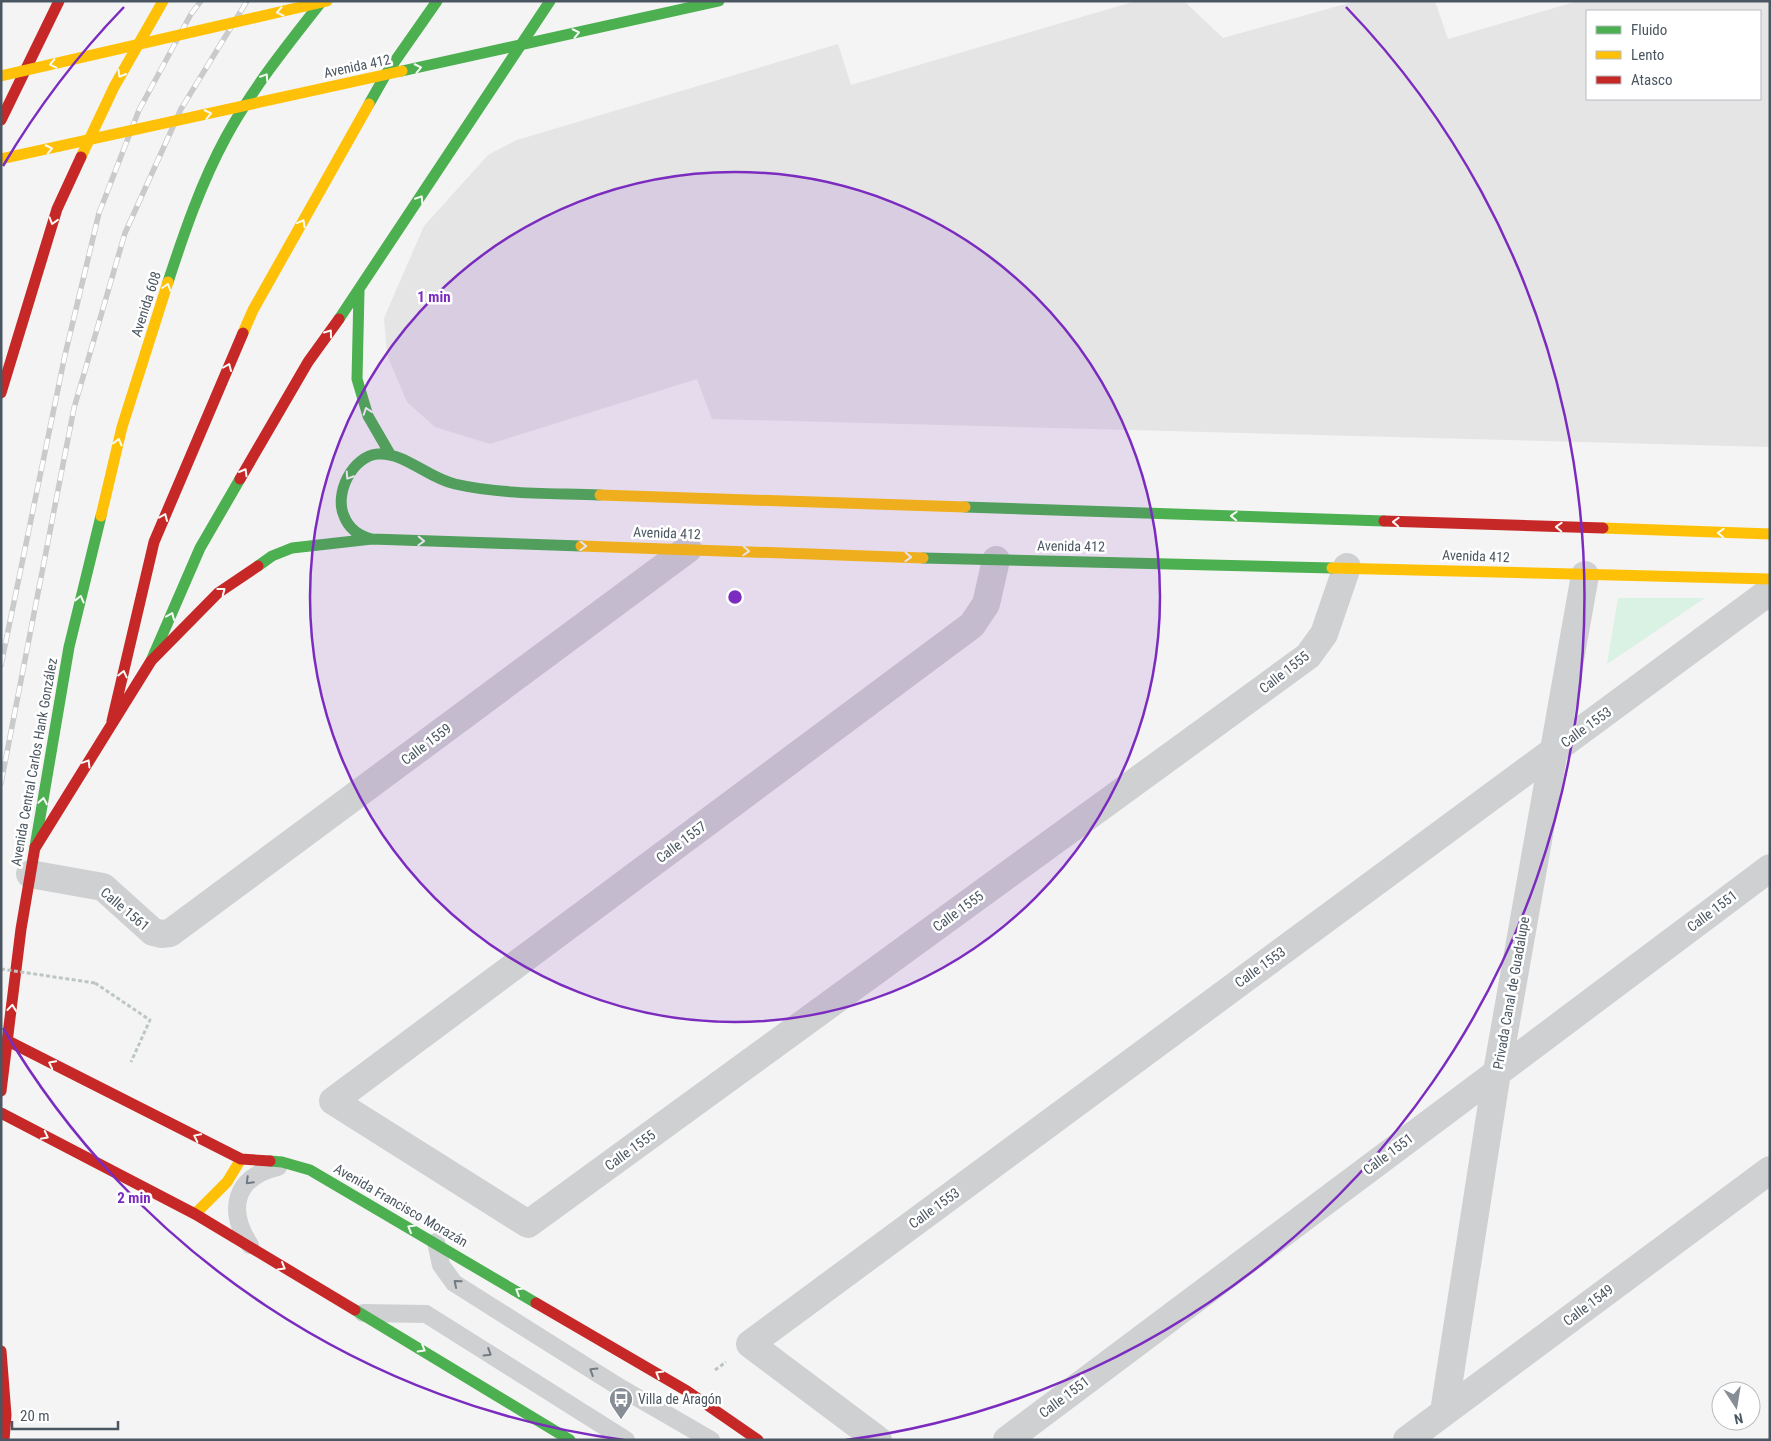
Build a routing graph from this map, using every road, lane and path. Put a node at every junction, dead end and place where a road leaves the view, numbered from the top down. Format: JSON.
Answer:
{"nodes":[{"id":1,"x":59,"y":1,"type":"edge"},
{"id":2,"x":163,"y":1,"type":"edge"},
{"id":3,"x":322,"y":1,"type":"edge"},
{"id":4,"x":327,"y":1,"type":"edge"},
{"id":5,"x":437,"y":1,"type":"edge"},
{"id":6,"x":550,"y":1,"type":"edge"},
{"id":7,"x":719,"y":1,"type":"edge"},
{"id":8,"x":1,"y":76,"type":"edge"},
{"id":9,"x":1,"y":120,"type":"edge"},
{"id":10,"x":1,"y":159,"type":"edge"},
{"id":11,"x":359,"y":291,"type":"junction"},
{"id":12,"x":1,"y":393,"type":"edge"},
{"id":13,"x":390,"y":454,"type":"junction"},
{"id":14,"x":1770,"y":534,"type":"edge"},
{"id":15,"x":372,"y":539,"type":"junction"},
{"id":16,"x":688,"y":549,"type":"junction"},
{"id":17,"x":996,"y":560,"type":"junction"},
{"id":18,"x":1347,"y":567,"type":"junction"},
{"id":19,"x":1585,"y":575,"type":"junction"},
{"id":20,"x":1770,"y":579,"type":"edge"},
{"id":21,"x":1770,"y":591,"type":"edge"},
{"id":22,"x":69,"y":647,"type":"joint"},
{"id":23,"x":152,"y":661,"type":"junction"},
{"id":24,"x":112,"y":721,"type":"junction"},
{"id":25,"x":1552,"y":752,"type":"junction"},
{"id":26,"x":32,"y":862,"type":"junction"},
{"id":27,"x":1770,"y":868,"type":"edge"},
{"id":28,"x":161,"y":934,"type":"joint"},
{"id":29,"x":1,"y":969,"type":"edge"},
{"id":30,"x":8,"y":1041,"type":"junction"},
{"id":31,"x":131,"y":1062,"type":"dead end"},
{"id":32,"x":1497,"y":1072,"type":"junction"},
{"id":33,"x":1,"y":1091,"type":"edge"},
{"id":34,"x":1,"y":1114,"type":"edge"},
{"id":35,"x":241,"y":1159,"type":"junction"},
{"id":36,"x":310,"y":1170,"type":"junction"},
{"id":37,"x":1770,"y":1170,"type":"edge"},
{"id":38,"x":195,"y":1214,"type":"junction"},
{"id":39,"x":528,"y":1224,"type":"joint"},
{"id":40,"x":436,"y":1242,"type":"junction"},
{"id":41,"x":254,"y":1250,"type":"junction"},
{"id":42,"x":362,"y":1313,"type":"junction"},
{"id":43,"x":750,"y":1344,"type":"junction"},
{"id":44,"x":1,"y":1351,"type":"edge"},
{"id":45,"x":687,"y":1391,"type":"junction"},
{"id":46,"x":1444,"y":1412,"type":"junction"},
{"id":47,"x":4,"y":1440,"type":"edge"},
{"id":48,"x":570,"y":1440,"type":"edge"},
{"id":49,"x":626,"y":1440,"type":"edge"},
{"id":50,"x":711,"y":1440,"type":"edge"},
{"id":51,"x":758,"y":1440,"type":"edge"},
{"id":52,"x":878,"y":1440,"type":"edge"},
{"id":53,"x":1007,"y":1440,"type":"edge"},
{"id":54,"x":1407,"y":1440,"type":"edge"}],
"edges":[{"from":1,"to":9,"type":"main road"},
{"from":2,"to":12,"type":"main road","one_way":true},
{"from":22,"to":3,"type":"main road","name":"Avenida 608","one_way":true},
{"from":4,"to":8,"type":"main road","one_way":true,"bridge":true},
{"from":24,"to":5,"type":"main road","one_way":true},
{"from":11,"to":6,"type":"main road","one_way":true},
{"from":10,"to":7,"type":"main road","name":"Avenida 412","one_way":true,"bridge":true},
{"from":13,"to":11,"type":"main road","one_way":true},
{"from":23,"to":11,"type":"main road","one_way":true},
{"from":14,"to":13,"type":"main road","one_way":true},
{"from":13,"to":15,"type":"main road","one_way":true},
{"from":15,"to":16,"type":"main road","name":"Avenida 412","one_way":true},
{"from":23,"to":15,"type":"main road","name":"Avenida 412","one_way":true},
{"from":16,"to":17,"type":"main road","name":"Avenida 412","one_way":true},
{"from":16,"to":28,"type":"street","name":"Calle 1559"},
{"from":17,"to":18,"type":"main road","name":"Avenida 412"},
{"from":17,"to":39,"type":"street","name":"Calle 1557"},
{"from":18,"to":19,"type":"main road","name":"Avenida 412"},
{"from":18,"to":39,"type":"street","name":"Calle 1555"},
{"from":19,"to":20,"type":"main road","name":"Avenida 412"},
{"from":19,"to":25,"type":"street","name":"Privada Canal de Guadalupe"},
{"from":21,"to":25,"type":"street","name":"Calle 1553"},
{"from":26,"to":22,"type":"main road","name":"Avenida Central Carlos Hank González","one_way":true},
{"from":23,"to":24,"type":"main road"},
{"from":26,"to":24,"type":"main road","one_way":true},
{"from":25,"to":32,"type":"street","name":"Privada Canal de Guadalupe"},
{"from":25,"to":43,"type":"street","name":"Calle 1553"},
{"from":26,"to":28,"type":"street","name":"Calle 1561"},
{"from":30,"to":26,"type":"main road","name":"Avenida Central Carlos Hank González","one_way":true},
{"from":27,"to":32,"type":"street","name":"Calle 1551"},
{"from":29,"to":31,"type":"path","bridge":true},
{"from":30,"to":33,"type":"main road","name":"Avenida Central Carlos Hank González"},
{"from":35,"to":30,"type":"main road","name":"Avenida Francisco Morazán","one_way":true},
{"from":32,"to":46,"type":"street","name":"Privada Canal de Guadalupe"},
{"from":32,"to":53,"type":"street","name":"Calle 1551"},
{"from":34,"to":38,"type":"main road","one_way":true},
{"from":35,"to":36,"type":"main road","name":"Avenida Francisco Morazán"},
{"from":35,"to":38,"type":"main road"},
{"from":40,"to":36,"type":"main road","name":"Avenida Francisco Morazán","one_way":true},
{"from":36,"to":41,"type":"lane","one_way":true},
{"from":37,"to":46,"type":"street","name":"Calle 1549"},
{"from":38,"to":41,"type":"main road"},
{"from":45,"to":40,"type":"main road","name":"Avenida Francisco Morazán","one_way":true},
{"from":50,"to":40,"type":"lane","one_way":true},
{"from":41,"to":42,"type":"main road","one_way":true},
{"from":42,"to":48,"type":"main road","one_way":true},
{"from":42,"to":49,"type":"lane","one_way":true},
{"from":43,"to":45,"type":"path"},
{"from":43,"to":52,"type":"street"},
{"from":44,"to":47,"type":"main road"},
{"from":45,"to":51,"type":"main road","name":"Avenida Francisco Morazán"},
{"from":46,"to":54,"type":"street","name":"Calle 1549"}]}
